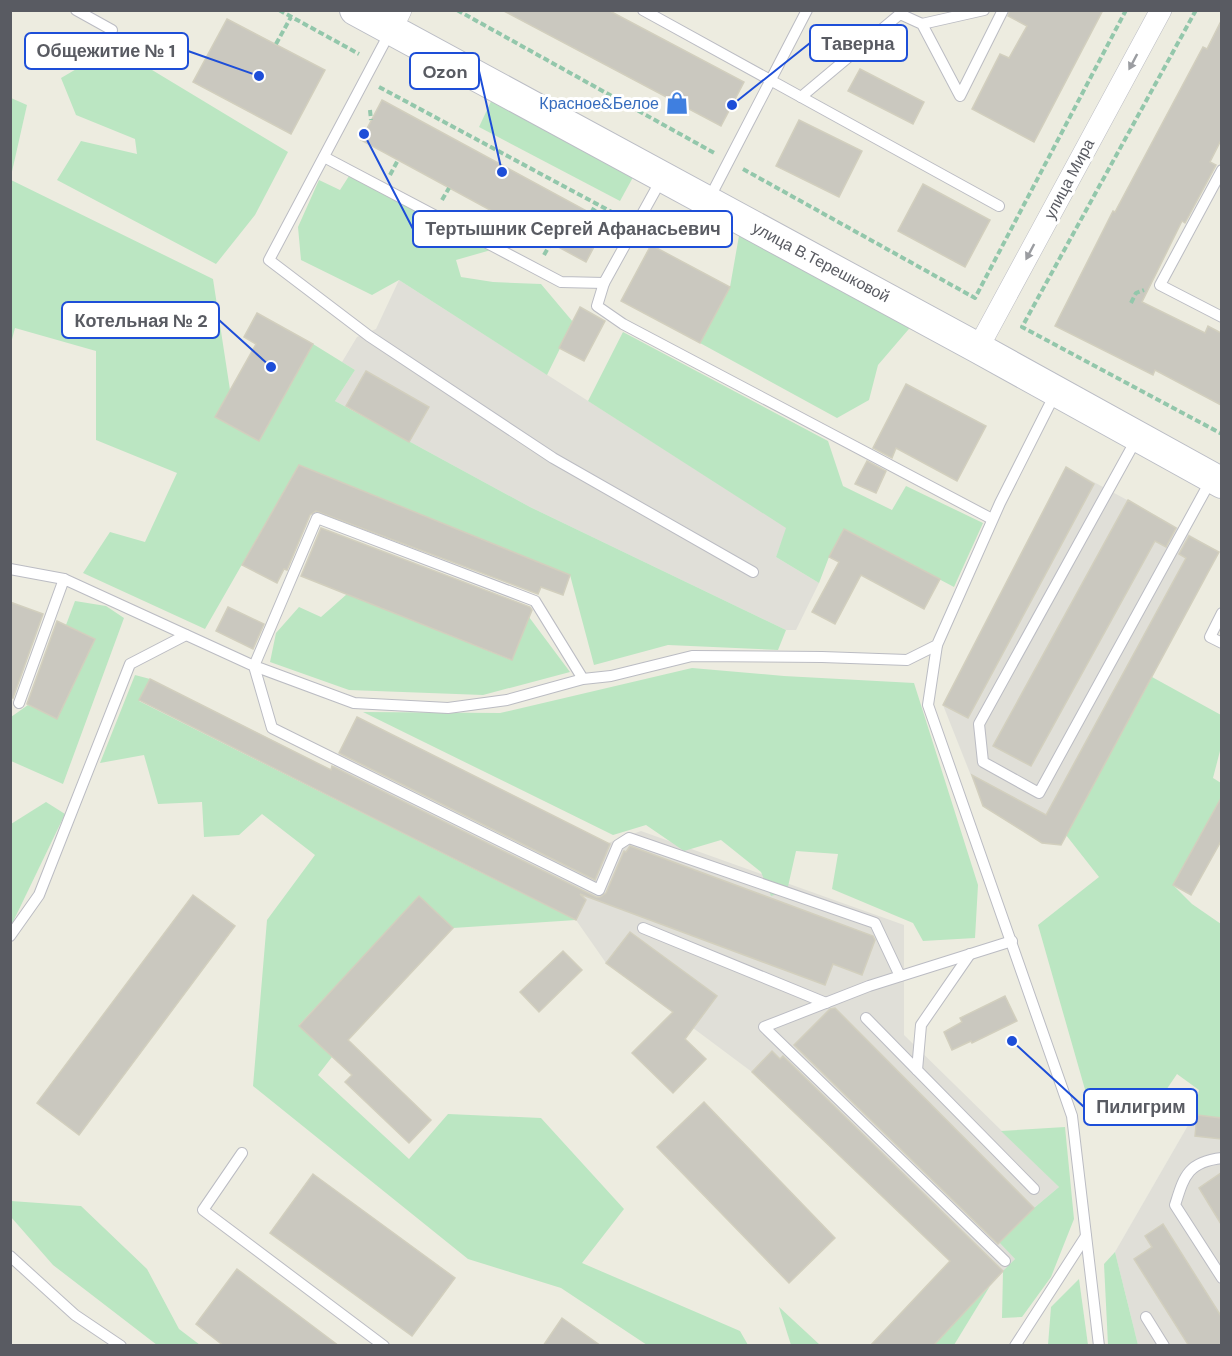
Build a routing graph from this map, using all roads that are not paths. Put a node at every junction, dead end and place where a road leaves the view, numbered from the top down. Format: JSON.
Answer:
{"nodes":[{"id":1,"x":76,"y":10,"type":"edge"},
{"id":2,"x":355,"y":10,"type":"edge"},
{"id":3,"x":643,"y":10,"type":"edge"},
{"id":4,"x":807,"y":10,"type":"edge"},
{"id":5,"x":984,"y":10,"type":"edge"},
{"id":6,"x":1003,"y":10,"type":"edge"},
{"id":7,"x":1161,"y":10,"type":"edge"},
{"id":8,"x":396,"y":20,"type":"edge"},
{"id":9,"x":922,"y":24,"type":"junction"},
{"id":10,"x":112,"y":30,"type":"dead end"},
{"id":11,"x":771,"y":81,"type":"junction"},
{"id":12,"x":801,"y":97,"type":"junction"},
{"id":13,"x":324,"y":157,"type":"junction"},
{"id":14,"x":1221,"y":170,"type":"edge"},
{"id":15,"x":663,"y":177,"type":"junction"},
{"id":16,"x":708,"y":201,"type":"junction"},
{"id":17,"x":999,"y":206,"type":"dead end"},
{"id":18,"x":604,"y":283,"type":"junction"},
{"id":19,"x":1221,"y":317,"type":"edge"},
{"id":20,"x":978,"y":348,"type":"junction"},
{"id":21,"x":1057,"y":392,"type":"junction"},
{"id":22,"x":1137,"y":438,"type":"junction"},
{"id":23,"x":1217,"y":480,"type":"edge"},
{"id":24,"x":992,"y":519,"type":"junction"},
{"id":25,"x":10,"y":569,"type":"edge"},
{"id":26,"x":753,"y":572,"type":"dead end"},
{"id":27,"x":64,"y":579,"type":"junction"},
{"id":28,"x":1221,"y":613,"type":"edge"},
{"id":29,"x":186,"y":635,"type":"junction"},
{"id":30,"x":1221,"y":643,"type":"edge"},
{"id":31,"x":937,"y":645,"type":"junction"},
{"id":32,"x":254,"y":666,"type":"junction"},
{"id":33,"x":583,"y":679,"type":"junction"},
{"id":34,"x":19,"y":703,"type":"dead end"},
{"id":35,"x":643,"y":928,"type":"dead end"},
{"id":36,"x":10,"y":936,"type":"edge"},
{"id":37,"x":1012,"y":941,"type":"junction"},
{"id":38,"x":970,"y":954,"type":"junction"},
{"id":39,"x":900,"y":976,"type":"junction"},
{"id":40,"x":826,"y":1003,"type":"junction"},
{"id":41,"x":866,"y":1018,"type":"dead end"},
{"id":42,"x":917,"y":1070,"type":"junction"},
{"id":43,"x":242,"y":1153,"type":"dead end"},
{"id":44,"x":1221,"y":1158,"type":"edge"},
{"id":45,"x":1034,"y":1189,"type":"dead end"},
{"id":46,"x":1086,"y":1236,"type":"junction"},
{"id":47,"x":10,"y":1256,"type":"edge"},
{"id":48,"x":1005,"y":1261,"type":"dead end"},
{"id":49,"x":1221,"y":1278,"type":"edge"},
{"id":50,"x":1146,"y":1317,"type":"dead end"},
{"id":51,"x":121,"y":1346,"type":"edge"},
{"id":52,"x":384,"y":1346,"type":"edge"},
{"id":53,"x":1015,"y":1346,"type":"edge"},
{"id":54,"x":1099,"y":1346,"type":"edge"},
{"id":55,"x":1164,"y":1346,"type":"edge"}],
"edges":[{"from":1,"to":10,"type":"lane"},
{"from":2,"to":8,"type":"main road","name":"улица В.Терешковой"},
{"from":3,"to":11,"type":"lane"},
{"from":4,"to":11,"type":"lane"},
{"from":5,"to":9,"type":"lane"},
{"from":6,"to":9,"type":"lane"},
{"from":7,"to":20,"type":"street","name":"улица Мира","one_way":true},
{"from":8,"to":13,"type":"lane"},
{"from":8,"to":15,"type":"main road","name":"улица В.Терешковой"},
{"from":9,"to":12,"type":"lane"},
{"from":11,"to":12,"type":"lane"},
{"from":11,"to":16,"type":"lane"},
{"from":12,"to":17,"type":"lane"},
{"from":13,"to":18,"type":"lane"},
{"from":13,"to":26,"type":"lane"},
{"from":14,"to":19,"type":"lane"},
{"from":15,"to":16,"type":"main road","name":"улица В.Терешковой"},
{"from":15,"to":18,"type":"lane"},
{"from":16,"to":20,"type":"main road","name":"улица В.Терешковой"},
{"from":18,"to":24,"type":"lane"},
{"from":20,"to":21,"type":"main road","name":"улица В.Терешковой"},
{"from":21,"to":22,"type":"main road","name":"улица В.Терешковой"},
{"from":21,"to":24,"type":"lane"},
{"from":22,"to":23,"type":"main road","name":"улица В.Терешковой"},
{"from":22,"to":23,"type":"lane"},
{"from":24,"to":31,"type":"lane"},
{"from":25,"to":27,"type":"lane"},
{"from":27,"to":29,"type":"lane"},
{"from":27,"to":34,"type":"lane"},
{"from":28,"to":30,"type":"lane"},
{"from":29,"to":32,"type":"lane"},
{"from":29,"to":36,"type":"lane"},
{"from":31,"to":33,"type":"lane"},
{"from":31,"to":37,"type":"lane"},
{"from":32,"to":33,"type":"lane"},
{"from":32,"to":33,"type":"lane"},
{"from":32,"to":39,"type":"lane"},
{"from":35,"to":40,"type":"lane"},
{"from":37,"to":38,"type":"lane"},
{"from":37,"to":46,"type":"lane"},
{"from":38,"to":39,"type":"lane"},
{"from":38,"to":42,"type":"lane"},
{"from":39,"to":40,"type":"lane"},
{"from":40,"to":48,"type":"lane"},
{"from":41,"to":42,"type":"lane"},
{"from":42,"to":45,"type":"lane"},
{"from":43,"to":52,"type":"lane"},
{"from":44,"to":49,"type":"lane"},
{"from":46,"to":53,"type":"lane"},
{"from":46,"to":54,"type":"lane"},
{"from":47,"to":51,"type":"lane"},
{"from":50,"to":55,"type":"lane"}]}
